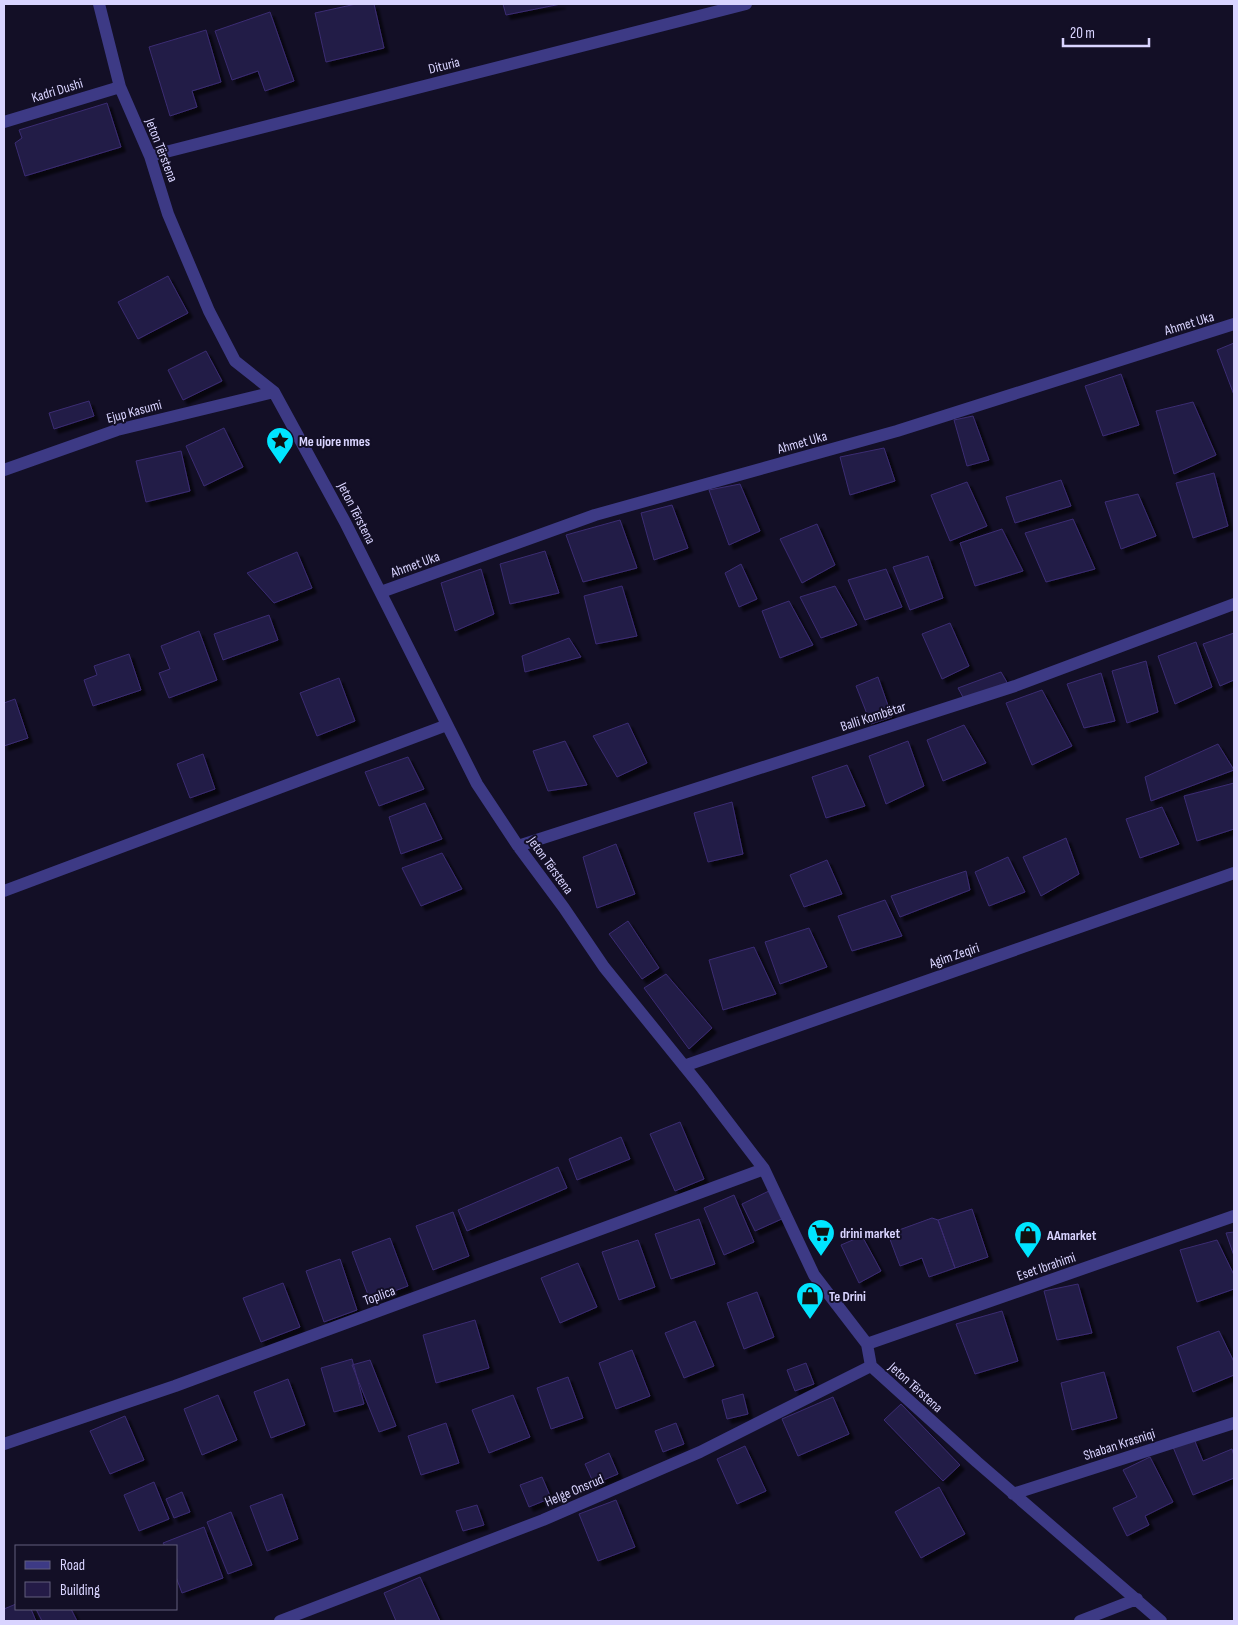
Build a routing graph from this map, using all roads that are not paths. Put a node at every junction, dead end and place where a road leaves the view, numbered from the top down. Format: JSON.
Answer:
{"nodes":[{"id":1,"x":99,"y":4,"type":"edge"},
{"id":2,"x":746,"y":4,"type":"edge"},
{"id":3,"x":120,"y":87,"type":"junction"},
{"id":4,"x":4,"y":122,"type":"edge"},
{"id":5,"x":150,"y":156,"type":"junction"},
{"id":6,"x":1234,"y":324,"type":"edge"},
{"id":7,"x":274,"y":392,"type":"junction"},
{"id":8,"x":4,"y":470,"type":"edge"},
{"id":9,"x":380,"y":592,"type":"junction"},
{"id":10,"x":1234,"y":604,"type":"edge"},
{"id":11,"x":447,"y":725,"type":"junction"},
{"id":12,"x":518,"y":846,"type":"junction"},
{"id":13,"x":1234,"y":873,"type":"edge"},
{"id":14,"x":4,"y":891,"type":"edge"},
{"id":15,"x":684,"y":1066,"type":"junction"},
{"id":16,"x":764,"y":1169,"type":"junction"},
{"id":17,"x":1234,"y":1216,"type":"edge"},
{"id":18,"x":867,"y":1344,"type":"junction"},
{"id":19,"x":871,"y":1366,"type":"junction"},
{"id":20,"x":1234,"y":1423,"type":"edge"},
{"id":21,"x":4,"y":1444,"type":"edge"},
{"id":22,"x":1013,"y":1494,"type":"junction"},
{"id":23,"x":1136,"y":1599,"type":"junction"},
{"id":24,"x":280,"y":1621,"type":"edge"},
{"id":25,"x":1080,"y":1621,"type":"edge"},
{"id":26,"x":1161,"y":1621,"type":"edge"}],
"edges":[{"from":1,"to":3,"type":"street","name":"Jeton Tërstena"},
{"from":2,"to":5,"type":"street","name":"Dituria"},
{"from":3,"to":4,"type":"street","name":"Kadri Dushi"},
{"from":3,"to":5,"type":"street","name":"Jeton Tërstena"},
{"from":5,"to":7,"type":"street","name":"Jeton Tërstena"},
{"from":6,"to":9,"type":"street","name":"Ahmet Uka"},
{"from":7,"to":8,"type":"street","name":"Ejup Kasumi"},
{"from":7,"to":9,"type":"street","name":"Jeton Tërstena"},
{"from":9,"to":11,"type":"street","name":"Jeton Tërstena"},
{"from":10,"to":12,"type":"street","name":"Balli Kombëtar"},
{"from":11,"to":12,"type":"street","name":"Jeton Tërstena"},
{"from":11,"to":14,"type":"street"},
{"from":12,"to":15,"type":"street","name":"Jeton Tërstena"},
{"from":13,"to":15,"type":"street","name":"Agim Zeqiri"},
{"from":15,"to":16,"type":"street","name":"Jeton Tërstena"},
{"from":16,"to":18,"type":"street","name":"Jeton Tërstena"},
{"from":16,"to":21,"type":"street","name":"Toplica"},
{"from":17,"to":18,"type":"street","name":"Eset Ibrahimi"},
{"from":18,"to":19,"type":"street","name":"Jeton Tërstena"},
{"from":19,"to":22,"type":"street","name":"Jeton Tërstena"},
{"from":19,"to":24,"type":"street","name":"Helge Onsrud"},
{"from":20,"to":22,"type":"street","name":"Shaban Krasniqi"},
{"from":22,"to":23,"type":"street","name":"Jeton Tërstena"},
{"from":23,"to":25,"type":"street"},
{"from":23,"to":26,"type":"street","name":"Jeton Tërstena"}]}
